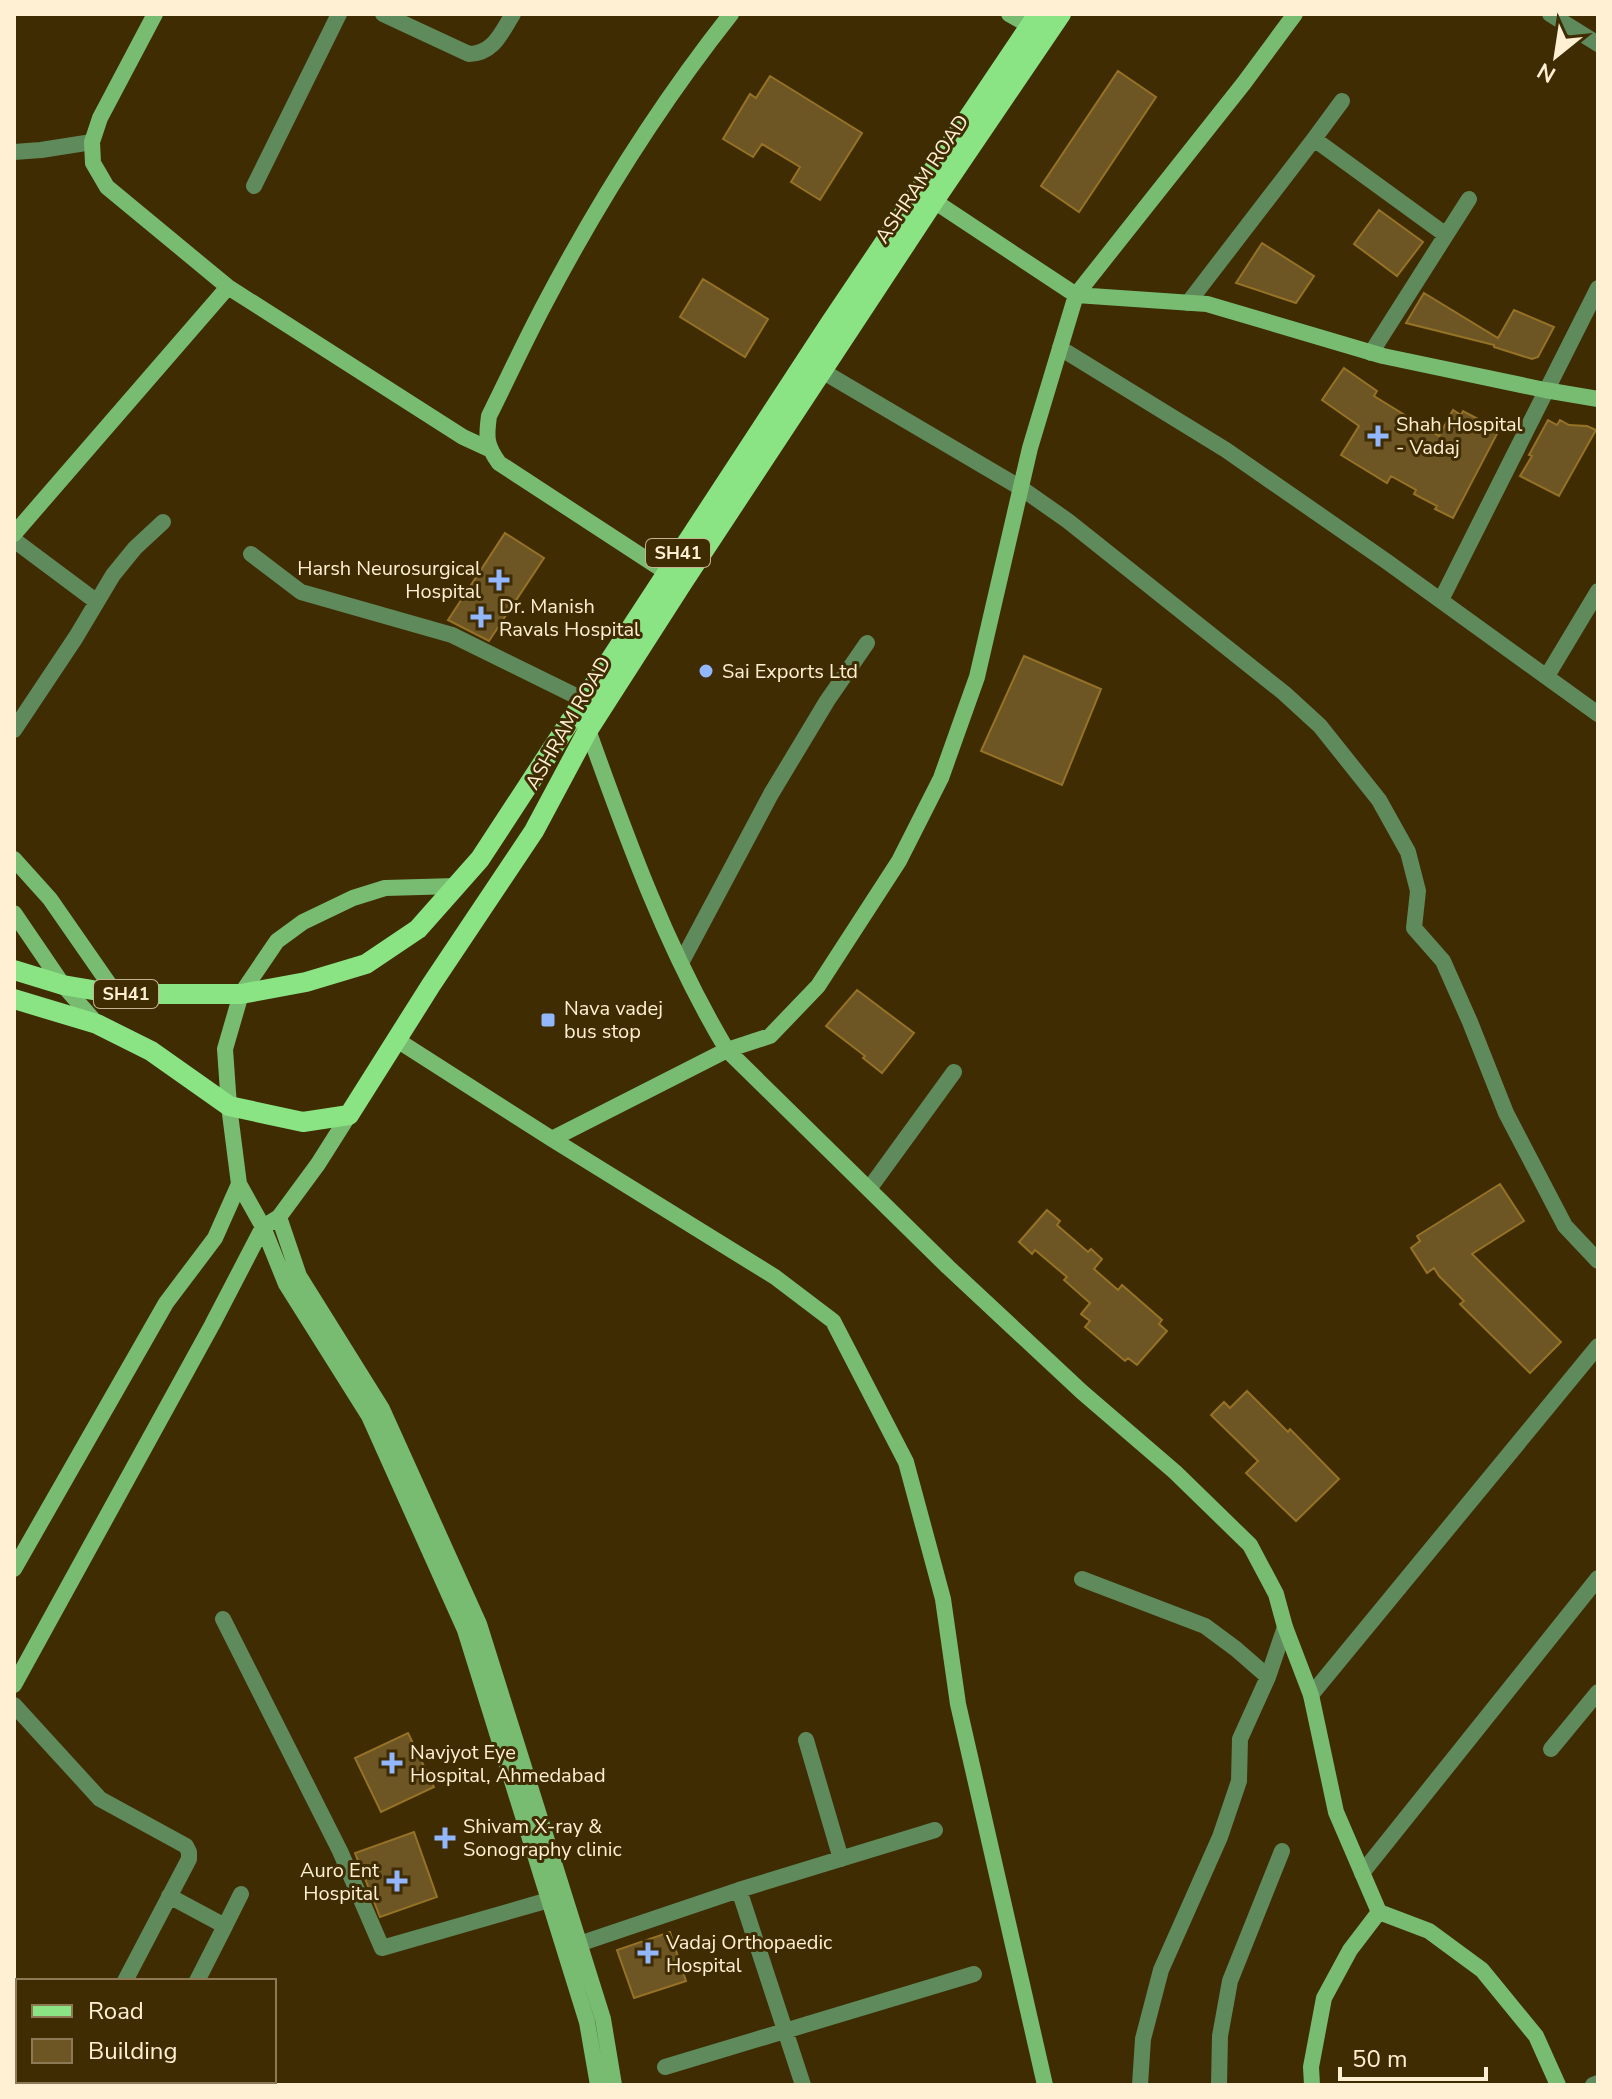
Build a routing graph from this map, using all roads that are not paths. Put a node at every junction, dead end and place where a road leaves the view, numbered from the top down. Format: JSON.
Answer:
{"nodes":[{"id":1,"x":155,"y":14,"type":"edge"},
{"id":2,"x":339,"y":14,"type":"edge"},
{"id":3,"x":383,"y":14,"type":"edge"},
{"id":4,"x":513,"y":14,"type":"edge"},
{"id":5,"x":731,"y":14,"type":"edge"},
{"id":6,"x":1009,"y":14,"type":"edge"},
{"id":7,"x":1061,"y":14,"type":"edge"},
{"id":8,"x":1295,"y":14,"type":"edge"},
{"id":9,"x":1550,"y":14,"type":"edge"},
{"id":10,"x":1034,"y":20,"type":"edge"},
{"id":11,"x":1598,"y":44,"type":"edge"},
{"id":12,"x":1342,"y":101,"type":"dead end"},
{"id":13,"x":1314,"y":139,"type":"junction"},
{"id":14,"x":92,"y":142,"type":"junction"},
{"id":15,"x":14,"y":152,"type":"edge"},
{"id":16,"x":254,"y":186,"type":"dead end"},
{"id":17,"x":1469,"y":199,"type":"dead end"},
{"id":18,"x":934,"y":201,"type":"junction"},
{"id":19,"x":1446,"y":235,"type":"junction"},
{"id":20,"x":228,"y":287,"type":"junction"},
{"id":21,"x":1598,"y":288,"type":"edge"},
{"id":22,"x":1076,"y":295,"type":"junction"},
{"id":23,"x":1188,"y":303,"type":"junction"},
{"id":24,"x":1060,"y":348,"type":"junction"},
{"id":25,"x":1371,"y":353,"type":"junction"},
{"id":26,"x":822,"y":371,"type":"junction"},
{"id":27,"x":1545,"y":390,"type":"junction"},
{"id":28,"x":1598,"y":399,"type":"edge"},
{"id":29,"x":489,"y":449,"type":"junction"},
{"id":30,"x":1021,"y":488,"type":"junction"},
{"id":31,"x":163,"y":522,"type":"dead end"},
{"id":32,"x":16,"y":529,"type":"edge"},
{"id":33,"x":251,"y":554,"type":"dead end"},
{"id":34,"x":666,"y":572,"type":"junction"},
{"id":35,"x":1598,"y":591,"type":"edge"},
{"id":36,"x":1441,"y":600,"type":"junction"},
{"id":37,"x":97,"y":602,"type":"junction"},
{"id":38,"x":867,"y":643,"type":"dead end"},
{"id":39,"x":1547,"y":676,"type":"junction"},
{"id":40,"x":584,"y":700,"type":"junction"},
{"id":41,"x":1598,"y":714,"type":"edge"},
{"id":42,"x":14,"y":730,"type":"edge"},
{"id":43,"x":588,"y":730,"type":"junction"},
{"id":44,"x":14,"y":859,"type":"edge"},
{"id":45,"x":456,"y":886,"type":"junction"},
{"id":46,"x":14,"y":913,"type":"edge"},
{"id":47,"x":681,"y":963,"type":"junction"},
{"id":48,"x":14,"y":970,"type":"edge"},
{"id":49,"x":63,"y":985,"type":"junction"},
{"id":50,"x":116,"y":994,"type":"junction"},
{"id":51,"x":241,"y":994,"type":"junction"},
{"id":52,"x":14,"y":999,"type":"edge"},
{"id":53,"x":97,"y":1024,"type":"junction"},
{"id":54,"x":397,"y":1040,"type":"junction"},
{"id":55,"x":727,"y":1050,"type":"junction"},
{"id":56,"x":954,"y":1072,"type":"dead end"},
{"id":57,"x":229,"y":1106,"type":"junction"},
{"id":58,"x":349,"y":1115,"type":"junction"},
{"id":59,"x":552,"y":1139,"type":"junction"},
{"id":60,"x":239,"y":1184,"type":"junction"},
{"id":61,"x":869,"y":1189,"type":"junction"},
{"id":62,"x":279,"y":1217,"type":"junction"},
{"id":63,"x":263,"y":1227,"type":"junction"},
{"id":64,"x":1598,"y":1261,"type":"edge"},
{"id":65,"x":1598,"y":1346,"type":"edge"},
{"id":66,"x":14,"y":1569,"type":"edge"},
{"id":67,"x":1598,"y":1578,"type":"edge"},
{"id":68,"x":1082,"y":1579,"type":"dead end"},
{"id":69,"x":223,"y":1619,"type":"dead end"},
{"id":70,"x":1285,"y":1627,"type":"junction"},
{"id":71,"x":1268,"y":1677,"type":"junction"},
{"id":72,"x":14,"y":1685,"type":"edge"},
{"id":73,"x":1598,"y":1692,"type":"edge"},
{"id":74,"x":1311,"y":1695,"type":"junction"},
{"id":75,"x":14,"y":1705,"type":"edge"},
{"id":76,"x":806,"y":1740,"type":"dead end"},
{"id":77,"x":1551,"y":1749,"type":"dead end"},
{"id":78,"x":935,"y":1830,"type":"dead end"},
{"id":79,"x":1282,"y":1851,"type":"dead end"},
{"id":80,"x":841,"y":1859,"type":"junction"},
{"id":81,"x":1362,"y":1873,"type":"junction"},
{"id":82,"x":739,"y":1890,"type":"junction"},
{"id":83,"x":241,"y":1894,"type":"dead end"},
{"id":84,"x":169,"y":1896,"type":"junction"},
{"id":85,"x":549,"y":1900,"type":"junction"},
{"id":86,"x":1379,"y":1912,"type":"junction"},
{"id":87,"x":225,"y":1926,"type":"junction"},
{"id":88,"x":579,"y":1944,"type":"junction"},
{"id":89,"x":974,"y":1974,"type":"dead end"},
{"id":90,"x":126,"y":1979,"type":"edge"},
{"id":91,"x":198,"y":1979,"type":"edge"},
{"id":92,"x":786,"y":2032,"type":"junction"},
{"id":93,"x":665,"y":2067,"type":"dead end"},
{"id":94,"x":598,"y":2085,"type":"edge"},
{"id":95,"x":614,"y":2085,"type":"edge"},
{"id":96,"x":803,"y":2085,"type":"edge"},
{"id":97,"x":1045,"y":2085,"type":"edge"},
{"id":98,"x":1140,"y":2085,"type":"edge"},
{"id":99,"x":1219,"y":2085,"type":"edge"},
{"id":100,"x":1312,"y":2085,"type":"edge"},
{"id":101,"x":1558,"y":2085,"type":"edge"}],
"edges":[{"from":1,"to":14,"type":"street"},
{"from":2,"to":16,"type":"street"},
{"from":3,"to":4,"type":"street"},
{"from":5,"to":29,"type":"street"},
{"from":6,"to":10,"type":"street"},
{"from":7,"to":18,"type":"main road","name":"ASHRAM ROAD"},
{"from":8,"to":22,"type":"street"},
{"from":9,"to":11,"type":"street"},
{"from":10,"to":34,"type":"main road","name":"ASHRAM ROAD","number":"SH41"},
{"from":12,"to":13,"type":"street"},
{"from":13,"to":19,"type":"street"},
{"from":13,"to":23,"type":"street"},
{"from":14,"to":15,"type":"street"},
{"from":14,"to":20,"type":"street"},
{"from":17,"to":19,"type":"street"},
{"from":18,"to":22,"type":"street"},
{"from":18,"to":26,"type":"main road","name":"ASHRAM ROAD"},
{"from":19,"to":25,"type":"street"},
{"from":20,"to":29,"type":"street"},
{"from":20,"to":32,"type":"street"},
{"from":21,"to":27,"type":"street"},
{"from":22,"to":23,"type":"street"},
{"from":22,"to":24,"type":"street"},
{"from":23,"to":25,"type":"street"},
{"from":24,"to":30,"type":"street"},
{"from":24,"to":36,"type":"street"},
{"from":25,"to":27,"type":"street"},
{"from":26,"to":30,"type":"street"},
{"from":26,"to":43,"type":"main road","name":"ASHRAM ROAD"},
{"from":27,"to":28,"type":"street"},
{"from":27,"to":36,"type":"street"},
{"from":29,"to":34,"type":"street"},
{"from":30,"to":55,"type":"street"},
{"from":30,"to":64,"type":"street"},
{"from":31,"to":37,"type":"street"},
{"from":32,"to":37,"type":"street"},
{"from":33,"to":40,"type":"street"},
{"from":34,"to":40,"type":"main road","name":"ASHRAM ROAD","number":"SH41"},
{"from":35,"to":39,"type":"street"},
{"from":36,"to":39,"type":"street"},
{"from":37,"to":42,"type":"street"},
{"from":38,"to":47,"type":"street"},
{"from":39,"to":41,"type":"street"},
{"from":40,"to":45,"type":"main road","name":"ASHRAM ROAD","number":"SH41"},
{"from":43,"to":47,"type":"street"},
{"from":43,"to":54,"type":"main road","name":"ASHRAM ROAD"},
{"from":44,"to":50,"type":"street"},
{"from":45,"to":51,"type":"main road","name":"ASHRAM ROAD","number":"SH41"},
{"from":45,"to":51,"type":"street"},
{"from":46,"to":49,"type":"street"},
{"from":47,"to":55,"type":"street"},
{"from":48,"to":49,"type":"main road","name":"ASHRAM ROAD","number":"SH41"},
{"from":49,"to":50,"type":"main road","name":"ASHRAM ROAD","number":"SH41"},
{"from":49,"to":53,"type":"street"},
{"from":50,"to":51,"type":"main road","name":"ASHRAM ROAD","number":"SH41"},
{"from":51,"to":57,"type":"street"},
{"from":52,"to":53,"type":"main road"},
{"from":53,"to":57,"type":"main road"},
{"from":54,"to":58,"type":"main road","name":"ASHRAM ROAD"},
{"from":54,"to":59,"type":"street"},
{"from":55,"to":59,"type":"street"},
{"from":55,"to":61,"type":"street"},
{"from":56,"to":61,"type":"street"},
{"from":57,"to":58,"type":"main road"},
{"from":57,"to":60,"type":"street"},
{"from":58,"to":62,"type":"street"},
{"from":59,"to":97,"type":"street"},
{"from":60,"to":63,"type":"street"},
{"from":60,"to":66,"type":"street"},
{"from":61,"to":70,"type":"street"},
{"from":62,"to":63,"type":"street"},
{"from":62,"to":88,"type":"street"},
{"from":63,"to":72,"type":"street"},
{"from":63,"to":85,"type":"street"},
{"from":65,"to":74,"type":"street"},
{"from":67,"to":81,"type":"street"},
{"from":68,"to":71,"type":"street"},
{"from":69,"to":85,"type":"street"},
{"from":70,"to":71,"type":"street"},
{"from":70,"to":74,"type":"street"},
{"from":71,"to":98,"type":"street"},
{"from":73,"to":77,"type":"street"},
{"from":74,"to":81,"type":"street"},
{"from":75,"to":84,"type":"street"},
{"from":76,"to":80,"type":"street"},
{"from":78,"to":80,"type":"street"},
{"from":79,"to":99,"type":"street"},
{"from":80,"to":82,"type":"street"},
{"from":81,"to":86,"type":"street"},
{"from":82,"to":88,"type":"street"},
{"from":82,"to":92,"type":"street"},
{"from":83,"to":87,"type":"street"},
{"from":84,"to":87,"type":"street"},
{"from":84,"to":90,"type":"street"},
{"from":85,"to":94,"type":"street"},
{"from":86,"to":100,"type":"street"},
{"from":86,"to":101,"type":"street"},
{"from":87,"to":91,"type":"street"},
{"from":88,"to":95,"type":"street"},
{"from":89,"to":92,"type":"street"},
{"from":92,"to":93,"type":"street"},
{"from":92,"to":96,"type":"street"}]}
